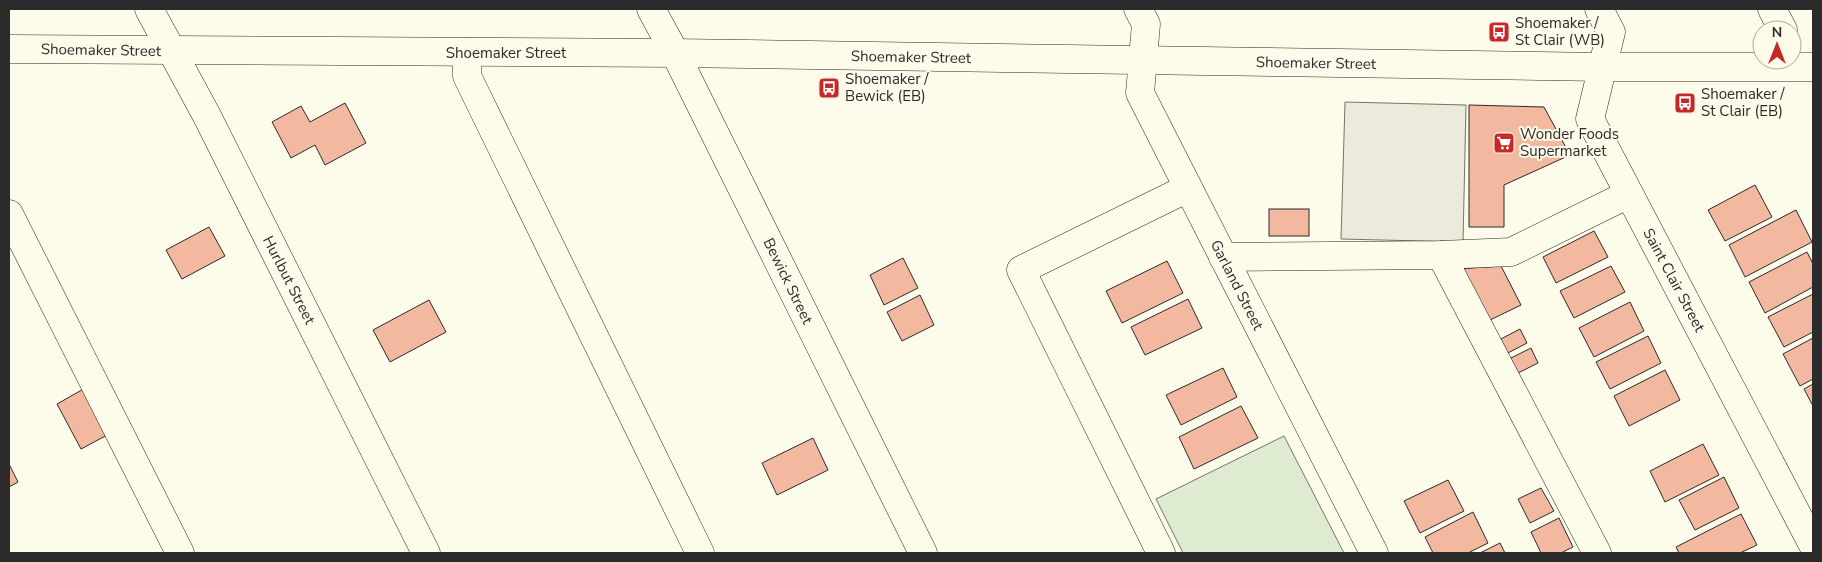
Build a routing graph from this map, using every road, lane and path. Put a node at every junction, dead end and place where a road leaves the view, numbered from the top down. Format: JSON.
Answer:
{"nodes":[{"id":1,"x":149,"y":9,"type":"edge"},
{"id":2,"x":651,"y":9,"type":"edge"},
{"id":3,"x":1138,"y":9,"type":"edge"},
{"id":4,"x":1599,"y":9,"type":"edge"},
{"id":5,"x":9,"y":49,"type":"edge"},
{"id":6,"x":172,"y":51,"type":"junction"},
{"id":7,"x":468,"y":52,"type":"junction"},
{"id":8,"x":675,"y":53,"type":"junction"},
{"id":9,"x":1143,"y":61,"type":"junction"},
{"id":10,"x":1602,"y":67,"type":"junction"},
{"id":11,"x":1805,"y":67,"type":"edge"},
{"id":12,"x":1188,"y":188,"type":"junction"},
{"id":13,"x":1629,"y":194,"type":"junction"},
{"id":14,"x":9,"y":214,"type":"edge"},
{"id":15,"x":1441,"y":254,"type":"junction"},
{"id":16,"x":1223,"y":258,"type":"junction"},
{"id":17,"x":1813,"y":544,"type":"edge"},
{"id":18,"x":180,"y":553,"type":"edge"},
{"id":19,"x":426,"y":553,"type":"edge"},
{"id":20,"x":700,"y":553,"type":"edge"},
{"id":21,"x":923,"y":553,"type":"edge"},
{"id":22,"x":1161,"y":553,"type":"edge"},
{"id":23,"x":1374,"y":553,"type":"edge"},
{"id":24,"x":1597,"y":553,"type":"edge"}],
"edges":[{"from":1,"to":6,"type":"street","name":"Hurlbut Street"},
{"from":2,"to":8,"type":"street","name":"Bewick Street"},
{"from":3,"to":9,"type":"street","name":"Garland Street"},
{"from":4,"to":10,"type":"street","name":"Saint Clair Street"},
{"from":5,"to":6,"type":"street","name":"Shoemaker Street"},
{"from":6,"to":7,"type":"street","name":"Shoemaker Street"},
{"from":6,"to":19,"type":"street","name":"Hurlbut Street"},
{"from":7,"to":8,"type":"street","name":"Shoemaker Street"},
{"from":7,"to":20,"type":"street"},
{"from":8,"to":9,"type":"street","name":"Shoemaker Street"},
{"from":8,"to":21,"type":"street","name":"Bewick Street"},
{"from":9,"to":10,"type":"street","name":"Shoemaker Street"},
{"from":9,"to":12,"type":"street","name":"Garland Street"},
{"from":10,"to":11,"type":"street","name":"Shoemaker Street"},
{"from":10,"to":13,"type":"street","name":"Saint Clair Street"},
{"from":12,"to":16,"type":"street","name":"Garland Street"},
{"from":12,"to":22,"type":"street"},
{"from":13,"to":15,"type":"street"},
{"from":13,"to":17,"type":"street","name":"Saint Clair Street"},
{"from":14,"to":18,"type":"street"},
{"from":15,"to":16,"type":"street"},
{"from":15,"to":24,"type":"street"},
{"from":16,"to":23,"type":"street","name":"Garland Street"}]}
